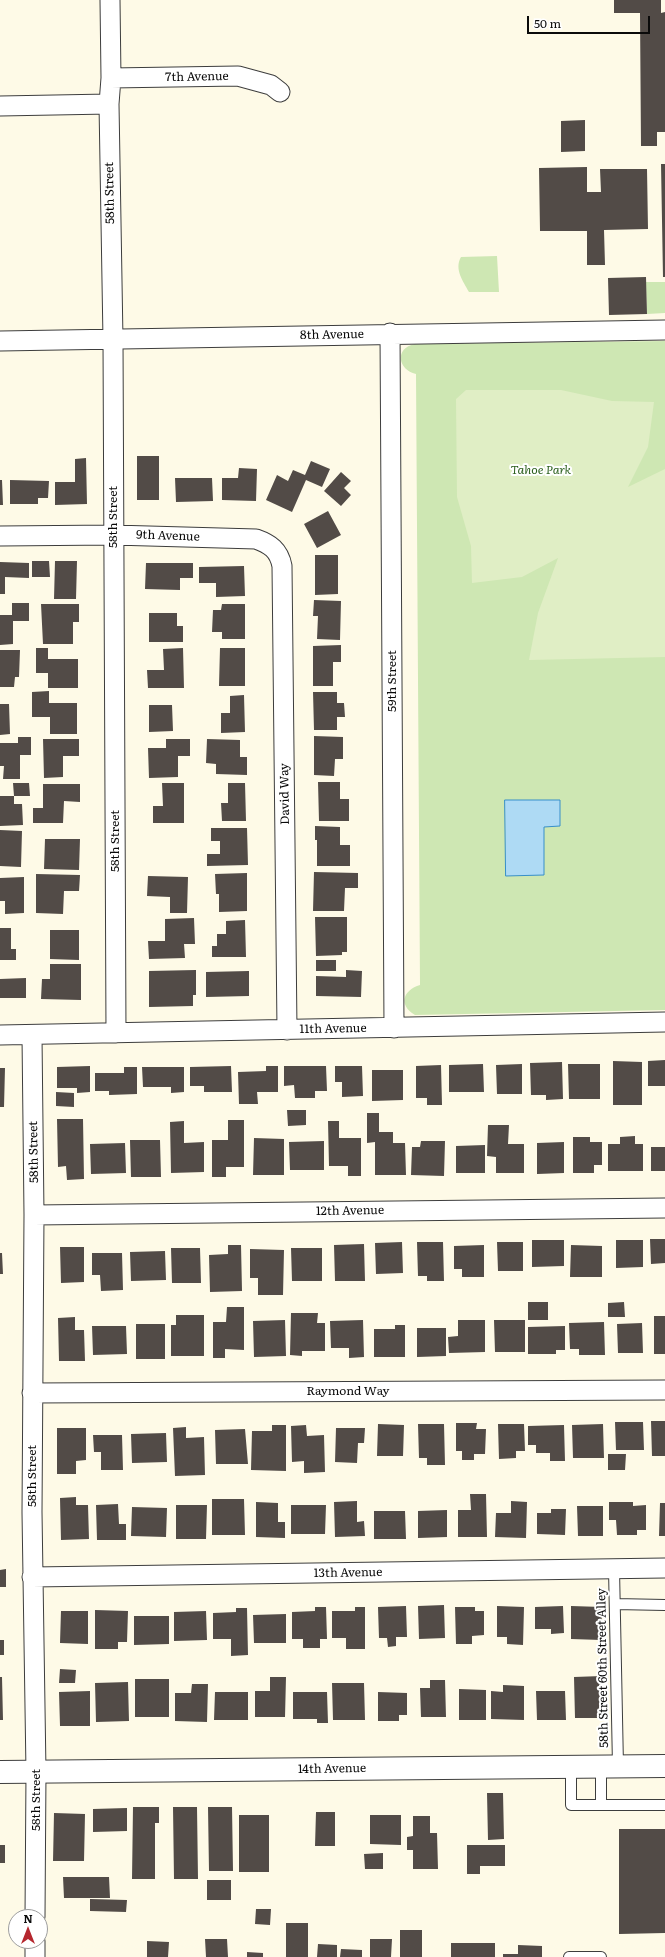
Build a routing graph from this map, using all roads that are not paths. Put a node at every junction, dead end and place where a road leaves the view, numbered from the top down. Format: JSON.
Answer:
{"nodes":[{"id":1,"x":110,"y":0,"type":"edge"},
{"id":2,"x":111,"y":78,"type":"junction"},
{"id":3,"x":280,"y":92,"type":"dead end"},
{"id":4,"x":109,"y":104,"type":"junction"},
{"id":5,"x":0,"y":106,"type":"edge"},
{"id":6,"x":665,"y":330,"type":"edge"},
{"id":7,"x":390,"y":333,"type":"junction"},
{"id":8,"x":113,"y":340,"type":"junction"},
{"id":9,"x":0,"y":341,"type":"edge"},
{"id":10,"x":114,"y":535,"type":"junction"},
{"id":11,"x":0,"y":536,"type":"edge"},
{"id":12,"x":281,"y":558,"type":"joint"},
{"id":13,"x":665,"y":1022,"type":"edge"},
{"id":14,"x":394,"y":1028,"type":"junction"},
{"id":15,"x":287,"y":1030,"type":"junction"},
{"id":16,"x":116,"y":1033,"type":"junction"},
{"id":17,"x":0,"y":1035,"type":"edge"},
{"id":18,"x":32,"y":1036,"type":"junction"},
{"id":19,"x":665,"y":1208,"type":"edge"},
{"id":20,"x":34,"y":1215,"type":"junction"},
{"id":21,"x":665,"y":1390,"type":"edge"},
{"id":22,"x":32,"y":1393,"type":"junction"},
{"id":23,"x":665,"y":1568,"type":"edge"},
{"id":24,"x":614,"y":1569,"type":"junction"},
{"id":25,"x":32,"y":1577,"type":"junction"},
{"id":26,"x":615,"y":1604,"type":"junction"},
{"id":27,"x":665,"y":1605,"type":"edge"},
{"id":28,"x":572,"y":1766,"type":"junction"},
{"id":29,"x":610,"y":1766,"type":"junction"},
{"id":30,"x":665,"y":1766,"type":"edge"},
{"id":31,"x":0,"y":1772,"type":"edge"},
{"id":32,"x":36,"y":1772,"type":"junction"},
{"id":33,"x":601,"y":1805,"type":"junction"},
{"id":34,"x":665,"y":1805,"type":"edge"},
{"id":35,"x":35,"y":1909,"type":"edge"},
{"id":36,"x":569,"y":1957,"type":"edge"},
{"id":37,"x":601,"y":1957,"type":"edge"}],
"edges":[{"from":1,"to":2,"type":"street","name":"58th Street"},
{"from":2,"to":3,"type":"street","name":"7th Avenue"},
{"from":2,"to":4,"type":"street","name":"58th Street"},
{"from":4,"to":5,"type":"street"},
{"from":4,"to":8,"type":"street","name":"58th Street"},
{"from":6,"to":7,"type":"street","name":"8th Avenue"},
{"from":7,"to":8,"type":"street","name":"8th Avenue"},
{"from":7,"to":14,"type":"street","name":"59th Street"},
{"from":8,"to":9,"type":"street","name":"8th Avenue"},
{"from":8,"to":10,"type":"street","name":"58th Street"},
{"from":10,"to":11,"type":"street","name":"9th Avenue"},
{"from":10,"to":12,"type":"street","name":"9th Avenue"},
{"from":10,"to":16,"type":"street","name":"58th Street"},
{"from":12,"to":15,"type":"street","name":"David Way"},
{"from":13,"to":14,"type":"street","name":"11th Avenue"},
{"from":14,"to":15,"type":"street","name":"11th Avenue"},
{"from":15,"to":16,"type":"street","name":"11th Avenue"},
{"from":16,"to":18,"type":"street","name":"11th Avenue"},
{"from":17,"to":18,"type":"street","name":"11th Avenue"},
{"from":18,"to":20,"type":"street","name":"58th Street"},
{"from":19,"to":20,"type":"street","name":"12th Avenue"},
{"from":20,"to":22,"type":"street","name":"58th Street"},
{"from":21,"to":22,"type":"street","name":"Raymond Way"},
{"from":22,"to":25,"type":"street","name":"58th Street"},
{"from":23,"to":24,"type":"street","name":"13th Avenue"},
{"from":24,"to":25,"type":"street","name":"13th Avenue"},
{"from":24,"to":26,"type":"lane","name":"58th Street 60th Street Alley"},
{"from":25,"to":32,"type":"street","name":"58th Street"},
{"from":26,"to":27,"type":"lane"},
{"from":26,"to":29,"type":"lane","name":"58th Street 60th Street Alley"},
{"from":28,"to":29,"type":"street","name":"14th Avenue"},
{"from":28,"to":32,"type":"street","name":"14th Avenue"},
{"from":28,"to":33,"type":"lane"},
{"from":29,"to":30,"type":"street","name":"14th Avenue"},
{"from":29,"to":33,"type":"lane","name":"58th Street 60th Street Alley"},
{"from":31,"to":32,"type":"street","name":"14th Avenue"},
{"from":32,"to":35,"type":"street","name":"58th Street"},
{"from":33,"to":34,"type":"lane"},
{"from":36,"to":37,"type":"lane"}]}
